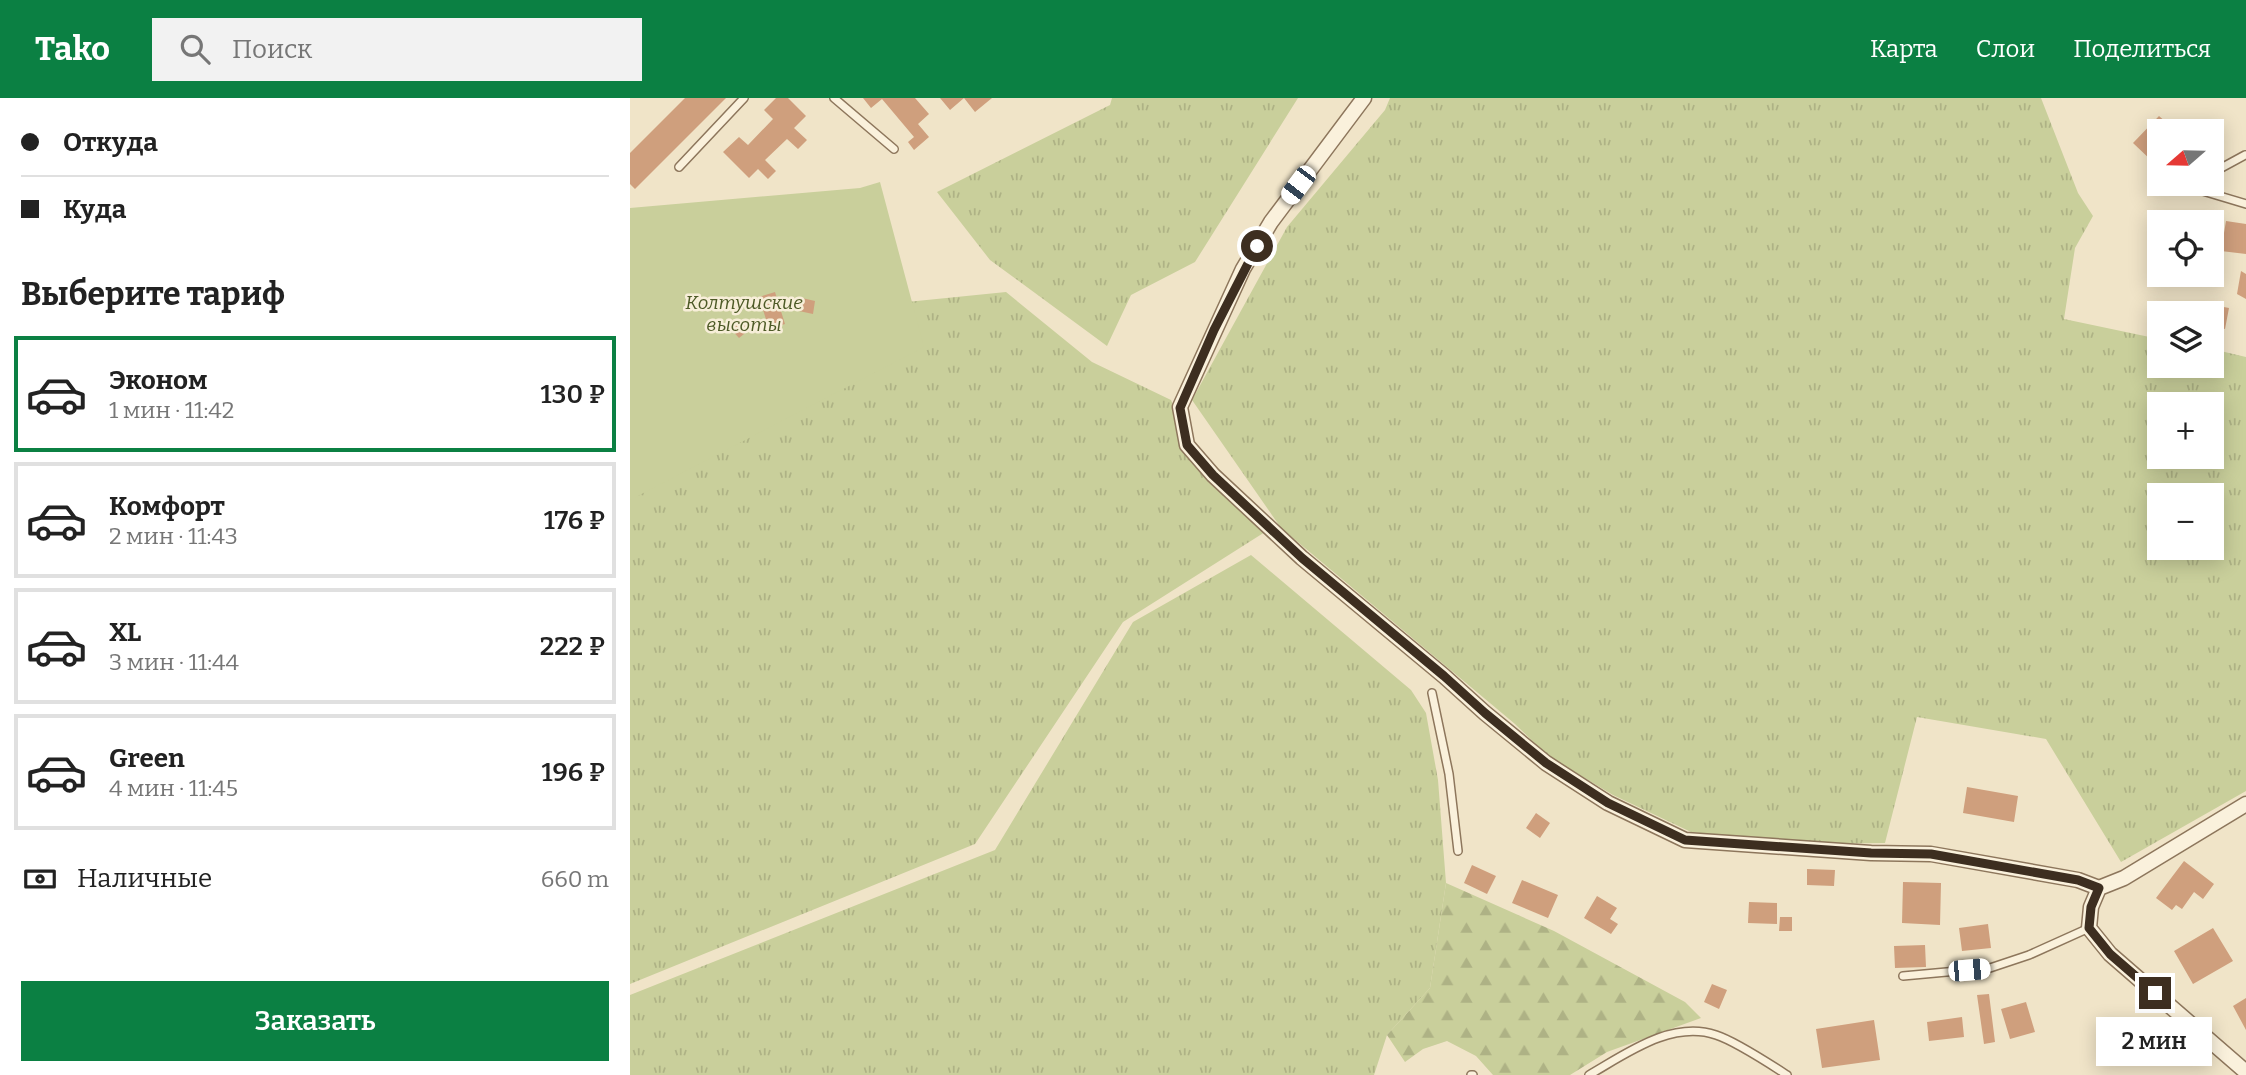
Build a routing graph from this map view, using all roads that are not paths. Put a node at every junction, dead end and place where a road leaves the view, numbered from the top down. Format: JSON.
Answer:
{"nodes":[{"id":1,"x":744,"y":98,"type":"edge"},
{"id":2,"x":834,"y":98,"type":"edge"},
{"id":3,"x":1364,"y":98,"type":"edge"},
{"id":4,"x":894,"y":149,"type":"dead end"},
{"id":5,"x":2245,"y":155,"type":"edge"},
{"id":6,"x":2224,"y":166,"type":"edge"},
{"id":7,"x":679,"y":167,"type":"dead end"},
{"id":8,"x":2219,"y":196,"type":"edge"},
{"id":9,"x":2246,"y":204,"type":"edge"},
{"id":10,"x":1432,"y":692,"type":"dead end"},
{"id":11,"x":2246,"y":804,"type":"edge"},
{"id":12,"x":1458,"y":851,"type":"dead end"},
{"id":13,"x":2099,"y":888,"type":"junction"},
{"id":14,"x":2089,"y":928,"type":"junction"},
{"id":15,"x":1903,"y":976,"type":"dead end"},
{"id":16,"x":2246,"y":1072,"type":"edge"},
{"id":17,"x":1589,"y":1075,"type":"edge"},
{"id":18,"x":1787,"y":1075,"type":"edge"}],
"edges":[{"from":1,"to":7,"type":"lane"},
{"from":2,"to":4,"type":"lane"},
{"from":3,"to":13,"type":"street"},
{"from":5,"to":6,"type":"lane"},
{"from":8,"to":9,"type":"lane"},
{"from":10,"to":12,"type":"lane"},
{"from":11,"to":13,"type":"street"},
{"from":13,"to":14,"type":"street"},
{"from":14,"to":15,"type":"lane"},
{"from":14,"to":16,"type":"street"},
{"from":17,"to":18,"type":"lane"}]}
